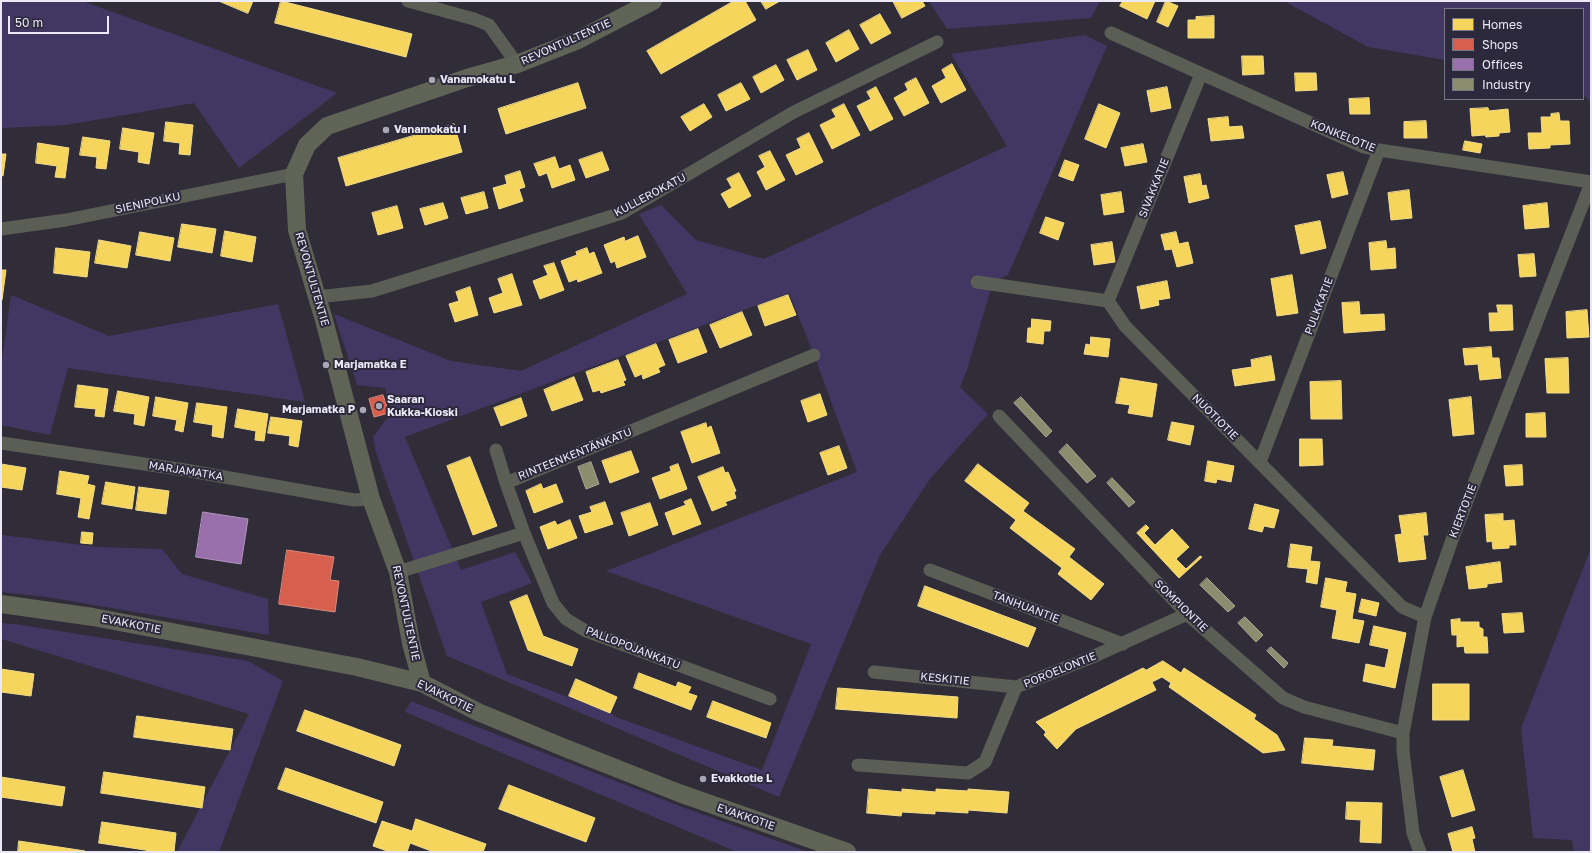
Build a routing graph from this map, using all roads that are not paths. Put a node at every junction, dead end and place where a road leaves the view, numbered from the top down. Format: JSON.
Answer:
{"nodes":[{"id":1,"x":408,"y":1,"type":"edge"},
{"id":2,"x":653,"y":1,"type":"edge"},
{"id":3,"x":1111,"y":33,"type":"dead end"},
{"id":4,"x":937,"y":42,"type":"dead end"},
{"id":5,"x":517,"y":64,"type":"junction"},
{"id":6,"x":1201,"y":74,"type":"junction"},
{"id":7,"x":1379,"y":150,"type":"junction"},
{"id":8,"x":294,"y":174,"type":"junction"},
{"id":9,"x":1591,"y":182,"type":"edge"},
{"id":10,"x":1,"y":229,"type":"edge"},
{"id":11,"x":977,"y":282,"type":"dead end"},
{"id":12,"x":318,"y":297,"type":"junction"},
{"id":13,"x":1108,"y":301,"type":"junction"},
{"id":14,"x":814,"y":355,"type":"dead end"},
{"id":15,"x":999,"y":416,"type":"dead end"},
{"id":16,"x":1,"y":443,"type":"edge"},
{"id":17,"x":496,"y":450,"type":"dead end"},
{"id":18,"x":1260,"y":462,"type":"junction"},
{"id":19,"x":506,"y":483,"type":"junction"},
{"id":20,"x":371,"y":499,"type":"junction"},
{"id":21,"x":524,"y":532,"type":"junction"},
{"id":22,"x":930,"y":570,"type":"dead end"},
{"id":23,"x":398,"y":572,"type":"junction"},
{"id":24,"x":1,"y":604,"type":"edge"},
{"id":25,"x":1187,"y":614,"type":"junction"},
{"id":26,"x":1425,"y":617,"type":"junction"},
{"id":27,"x":1123,"y":644,"type":"junction"},
{"id":28,"x":874,"y":672,"type":"dead end"},
{"id":29,"x":422,"y":683,"type":"junction"},
{"id":30,"x":1016,"y":687,"type":"junction"},
{"id":31,"x":770,"y":699,"type":"dead end"},
{"id":32,"x":1403,"y":733,"type":"junction"},
{"id":33,"x":858,"y":765,"type":"dead end"},
{"id":34,"x":847,"y":852,"type":"edge"},
{"id":35,"x":1420,"y":852,"type":"edge"}],
"edges":[{"from":1,"to":5,"type":"street"},
{"from":2,"to":5,"type":"street","name":"REVONTULTENTIE"},
{"from":3,"to":6,"type":"street","name":"KONKELOTIE"},
{"from":4,"to":12,"type":"street","name":"KULLEROKATU"},
{"from":5,"to":8,"type":"street","name":"REVONTULTENTIE"},
{"from":6,"to":7,"type":"street","name":"KONKELOTIE"},
{"from":6,"to":13,"type":"street","name":"SIVAKKATIE"},
{"from":7,"to":9,"type":"street","name":"KONKELOTIE"},
{"from":7,"to":18,"type":"street","name":"PULKKATIE"},
{"from":8,"to":10,"type":"street","name":"SIENIPOLKU"},
{"from":8,"to":12,"type":"street","name":"REVONTULTENTIE"},
{"from":9,"to":26,"type":"street","name":"KIERTOTIE"},
{"from":11,"to":13,"type":"street"},
{"from":12,"to":20,"type":"street","name":"REVONTULTENTIE"},
{"from":13,"to":18,"type":"street","name":"NUOTIOTIE"},
{"from":14,"to":19,"type":"street","name":"RINTEENKENTÄNKATU"},
{"from":15,"to":25,"type":"street","name":"SOMPIONTIE"},
{"from":16,"to":20,"type":"street","name":"MARJAMATKA"},
{"from":17,"to":19,"type":"street"},
{"from":18,"to":26,"type":"street","name":"NUOTIOTIE"},
{"from":19,"to":21,"type":"street","name":"RINTEENKENTÄNKATU"},
{"from":20,"to":23,"type":"street","name":"REVONTULTENTIE"},
{"from":21,"to":23,"type":"street"},
{"from":21,"to":31,"type":"street","name":"PALLOPOJANKATU"},
{"from":22,"to":27,"type":"street","name":"TANHUANTIE"},
{"from":23,"to":29,"type":"street","name":"REVONTULTENTIE"},
{"from":24,"to":29,"type":"street","name":"EVAKKOTIE"},
{"from":25,"to":27,"type":"street","name":"POROELONTIE"},
{"from":25,"to":32,"type":"street","name":"SOMPIONTIE"},
{"from":26,"to":32,"type":"street","name":"KIERTOTIE"},
{"from":27,"to":30,"type":"street","name":"POROELONTIE"},
{"from":28,"to":30,"type":"street","name":"KESKITIE"},
{"from":29,"to":34,"type":"street","name":"EVAKKOTIE"},
{"from":30,"to":33,"type":"street","name":"POROELONTIE"},
{"from":32,"to":35,"type":"street","name":"KIERTOTIE"}]}
